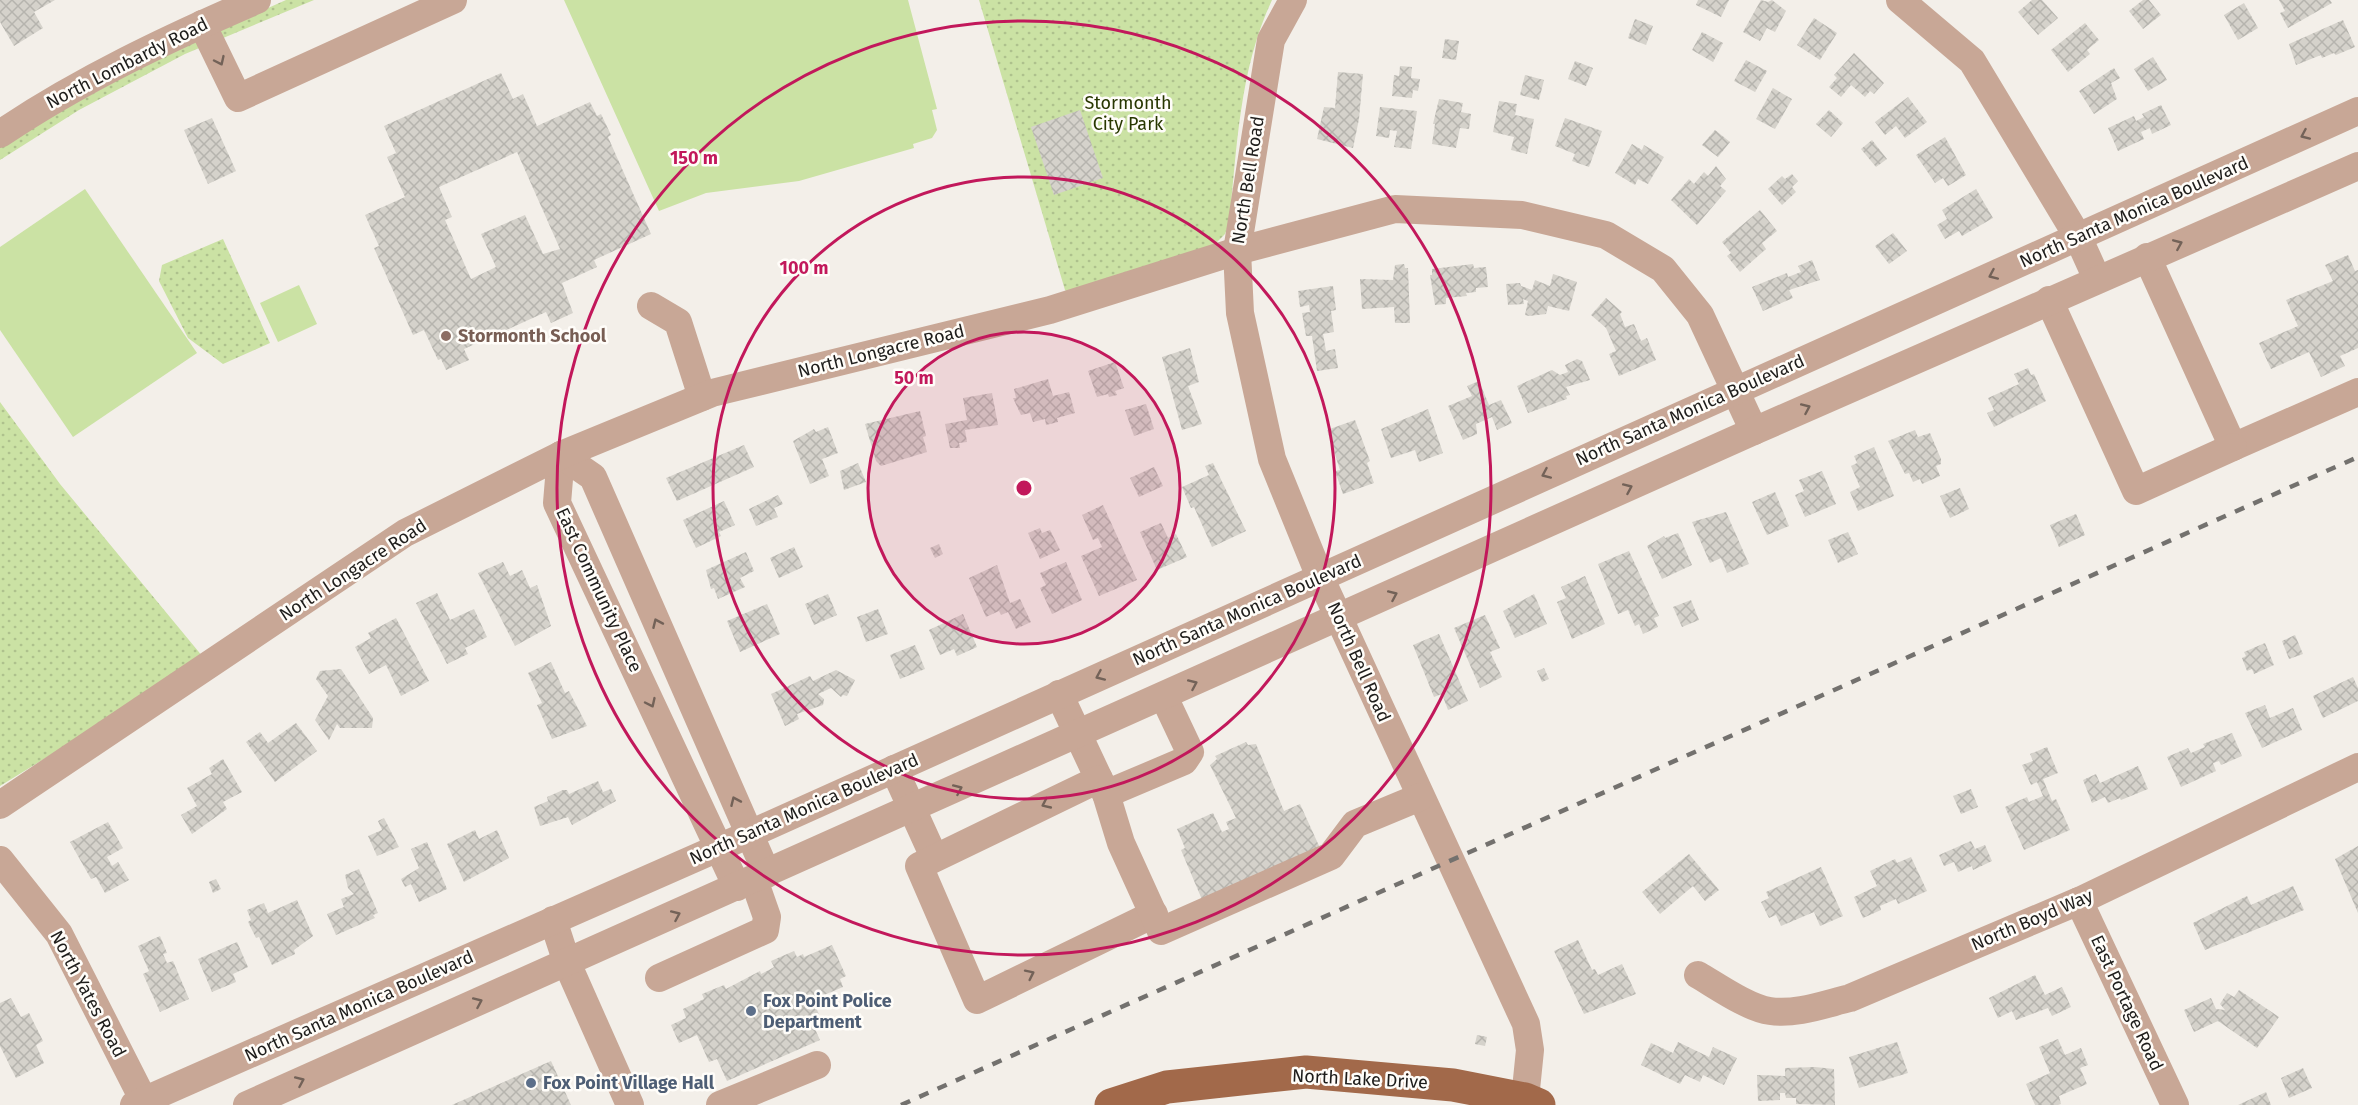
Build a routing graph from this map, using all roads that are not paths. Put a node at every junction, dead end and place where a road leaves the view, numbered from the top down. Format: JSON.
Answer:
{"nodes":[{"id":1,"x":257,"y":0,"type":"edge"},
{"id":2,"x":453,"y":0,"type":"edge"},
{"id":3,"x":1293,"y":0,"type":"edge"},
{"id":4,"x":1900,"y":0,"type":"edge"},
{"id":5,"x":202,"y":24,"type":"junction"},
{"id":6,"x":2358,"y":111,"type":"edge"},
{"id":7,"x":0,"y":134,"type":"edge"},
{"id":8,"x":2358,"y":166,"type":"edge"},
{"id":9,"x":2078,"y":237,"type":"junction"},
{"id":10,"x":1237,"y":251,"type":"junction"},
{"id":11,"x":2147,"y":257,"type":"junction"},
{"id":12,"x":2097,"y":279,"type":"junction"},
{"id":13,"x":2049,"y":300,"type":"junction"},
{"id":14,"x":651,"y":306,"type":"dead end"},
{"id":15,"x":1734,"y":389,"type":"junction"},
{"id":16,"x":2358,"y":392,"type":"edge"},
{"id":17,"x":702,"y":397,"type":"junction"},
{"id":18,"x":1754,"y":431,"type":"junction"},
{"id":19,"x":2233,"y":447,"type":"junction"},
{"id":20,"x":561,"y":455,"type":"junction"},
{"id":21,"x":1320,"y":577,"type":"junction"},
{"id":22,"x":1339,"y":619,"type":"junction"},
{"id":23,"x":1059,"y":694,"type":"junction"},
{"id":24,"x":1164,"y":697,"type":"junction"},
{"id":25,"x":1078,"y":735,"type":"junction"},
{"id":26,"x":2358,"y":767,"type":"edge"},
{"id":27,"x":894,"y":768,"type":"junction"},
{"id":28,"x":1102,"y":787,"type":"junction"},
{"id":29,"x":1420,"y":797,"type":"junction"},
{"id":30,"x":0,"y":805,"type":"edge"},
{"id":31,"x":914,"y":809,"type":"junction"},
{"id":32,"x":750,"y":834,"type":"junction"},
{"id":33,"x":719,"y":847,"type":"junction"},
{"id":34,"x":934,"y":857,"type":"junction"},
{"id":35,"x":0,"y":860,"type":"edge"},
{"id":36,"x":753,"y":880,"type":"junction"},
{"id":37,"x":631,"y":886,"type":"junction"},
{"id":38,"x":2079,"y":901,"type":"junction"},
{"id":39,"x":1154,"y":914,"type":"junction"},
{"id":40,"x":553,"y":920,"type":"junction"},
{"id":41,"x":648,"y":927,"type":"junction"},
{"id":42,"x":567,"y":963,"type":"junction"},
{"id":43,"x":1698,"y":975,"type":"dead end"},
{"id":44,"x":658,"y":978,"type":"dead end"},
{"id":45,"x":817,"y":1065,"type":"dead end"},
{"id":46,"x":1532,"y":1102,"type":"edge"},
{"id":47,"x":141,"y":1104,"type":"edge"},
{"id":48,"x":247,"y":1105,"type":"edge"},
{"id":49,"x":630,"y":1105,"type":"edge"},
{"id":50,"x":720,"y":1105,"type":"edge"},
{"id":51,"x":1111,"y":1105,"type":"edge"},
{"id":52,"x":2175,"y":1105,"type":"edge"}],
"edges":[{"from":1,"to":5,"type":"street","name":"North Lombardy Road"},
{"from":5,"to":2,"type":"street","one_way":true},
{"from":3,"to":10,"type":"street","name":"North Bell Road"},
{"from":4,"to":9,"type":"street"},
{"from":5,"to":7,"type":"street","name":"North Lombardy Road"},
{"from":6,"to":9,"type":"street","name":"North Santa Monica Boulevard","one_way":true},
{"from":11,"to":8,"type":"street","one_way":true},
{"from":9,"to":12,"type":"street"},
{"from":9,"to":15,"type":"street","name":"North Santa Monica Boulevard","one_way":true},
{"from":10,"to":15,"type":"street","name":"North Longacre Road"},
{"from":10,"to":17,"type":"street","name":"North Longacre Road"},
{"from":10,"to":21,"type":"street","name":"North Bell Road"},
{"from":11,"to":12,"type":"street"},
{"from":11,"to":19,"type":"street"},
{"from":12,"to":13,"type":"street"},
{"from":18,"to":13,"type":"street","one_way":true},
{"from":13,"to":19,"type":"street"},
{"from":14,"to":17,"type":"street"},
{"from":15,"to":18,"type":"street","name":"North Longacre Road"},
{"from":15,"to":21,"type":"street","name":"North Santa Monica Boulevard","one_way":true},
{"from":16,"to":19,"type":"street"},
{"from":17,"to":20,"type":"street","name":"North Longacre Road"},
{"from":22,"to":18,"type":"street","one_way":true},
{"from":20,"to":30,"type":"street","name":"North Longacre Road"},
{"from":32,"to":20,"type":"street","one_way":true},
{"from":20,"to":33,"type":"street","name":"East Community Place","one_way":true},
{"from":21,"to":22,"type":"street","name":"North Bell Road"},
{"from":21,"to":23,"type":"street","name":"North Santa Monica Boulevard","one_way":true},
{"from":24,"to":22,"type":"street","one_way":true},
{"from":22,"to":29,"type":"street","name":"North Bell Road"},
{"from":23,"to":25,"type":"street"},
{"from":23,"to":27,"type":"street","name":"North Santa Monica Boulevard"},
{"from":24,"to":25,"type":"street"},
{"from":24,"to":28,"type":"street"},
{"from":25,"to":28,"type":"street"},
{"from":31,"to":25,"type":"street","one_way":true},
{"from":26,"to":38,"type":"street","name":"North Boyd Way"},
{"from":27,"to":31,"type":"street"},
{"from":27,"to":32,"type":"street","name":"North Santa Monica Boulevard"},
{"from":28,"to":34,"type":"street","one_way":true},
{"from":28,"to":39,"type":"street"},
{"from":29,"to":39,"type":"street"},
{"from":29,"to":46,"type":"street","name":"North Bell Road"},
{"from":31,"to":34,"type":"street"},
{"from":31,"to":36,"type":"street"},
{"from":32,"to":33,"type":"street","name":"North Santa Monica Boulevard"},
{"from":32,"to":36,"type":"street"},
{"from":33,"to":36,"type":"street","name":"East Community Place"},
{"from":33,"to":37,"type":"street","name":"North Santa Monica Boulevard"},
{"from":34,"to":39,"type":"street","one_way":true},
{"from":35,"to":47,"type":"street","name":"North Yates Road"},
{"from":41,"to":36,"type":"street","one_way":true},
{"from":36,"to":44,"type":"street"},
{"from":37,"to":40,"type":"street","name":"North Santa Monica Boulevard"},
{"from":37,"to":41,"type":"street"},
{"from":38,"to":43,"type":"street","name":"North Boyd Way"},
{"from":38,"to":52,"type":"street","name":"East Portage Road"},
{"from":40,"to":42,"type":"street"},
{"from":40,"to":47,"type":"street","name":"North Santa Monica Boulevard"},
{"from":41,"to":42,"type":"street"},
{"from":48,"to":42,"type":"street","one_way":true},
{"from":42,"to":49,"type":"street"},
{"from":45,"to":50,"type":"street"},
{"from":46,"to":51,"type":"main road","name":"North Lake Drive"}]}
